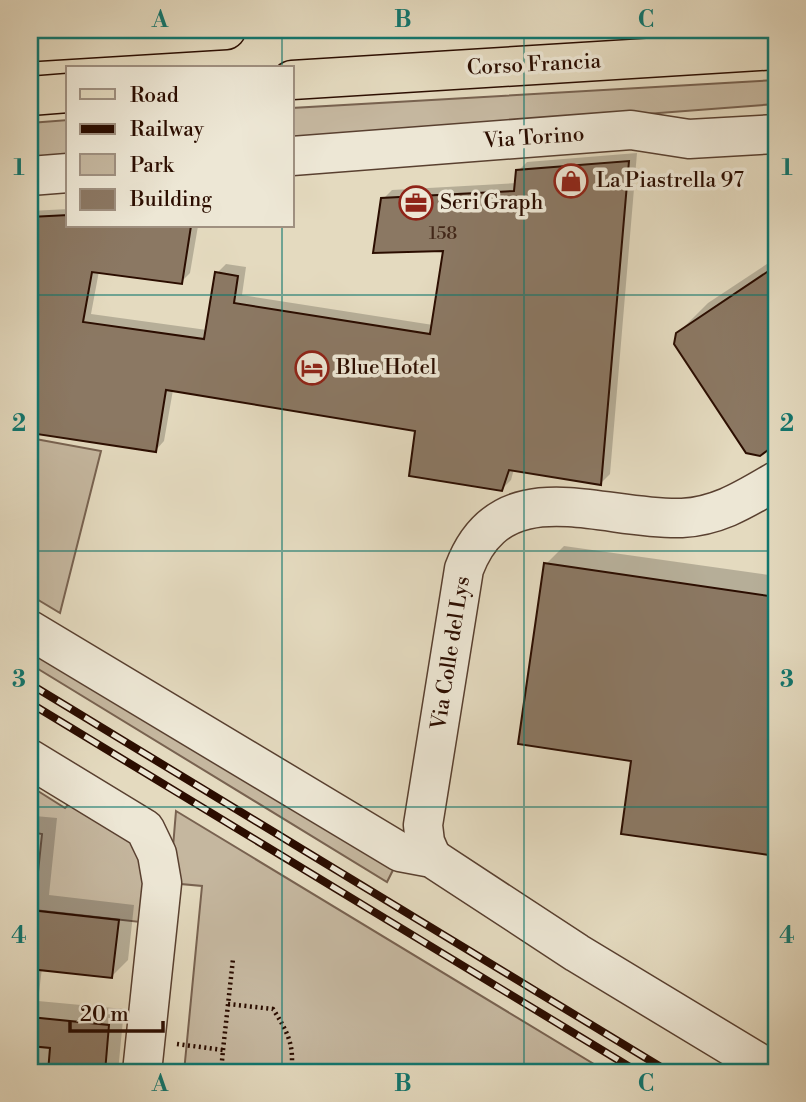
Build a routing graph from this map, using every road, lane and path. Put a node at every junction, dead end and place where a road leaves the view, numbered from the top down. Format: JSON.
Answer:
{"nodes":[{"id":1,"x":226,"y":30,"type":"edge"},
{"id":2,"x":30,"y":42,"type":"edge"},
{"id":3,"x":776,"y":50,"type":"edge"},
{"id":4,"x":294,"y":80,"type":"edge"},
{"id":5,"x":66,"y":93,"type":"edge"},
{"id":6,"x":30,"y":96,"type":"edge"},
{"id":7,"x":776,"y":134,"type":"edge"},
{"id":8,"x":294,"y":156,"type":"edge"},
{"id":9,"x":66,"y":173,"type":"edge"},
{"id":10,"x":30,"y":176,"type":"edge"},
{"id":11,"x":771,"y":487,"type":"edge"},
{"id":12,"x":30,"y":630,"type":"edge"},
{"id":13,"x":30,"y":759,"type":"edge"},
{"id":14,"x":432,"y":858,"type":"junction"},
{"id":15,"x":233,"y":959,"type":"dead end"},
{"id":16,"x":228,"y":1004,"type":"junction"},
{"id":17,"x":223,"y":1049,"type":"junction"},
{"id":18,"x":144,"y":1056,"type":"edge"},
{"id":19,"x":221,"y":1072,"type":"edge"},
{"id":20,"x":291,"y":1072,"type":"edge"},
{"id":21,"x":774,"y":1072,"type":"edge"}],
"edges":[{"from":1,"to":2,"type":"main road"},
{"from":3,"to":4,"type":"main road","name":"Corso Francia"},
{"from":5,"to":6,"type":"main road"},
{"from":7,"to":8,"type":"street","name":"Via Torino"},
{"from":9,"to":10,"type":"street"},
{"from":11,"to":14,"type":"street","name":"Via Colle del Lys"},
{"from":12,"to":14,"type":"street"},
{"from":13,"to":18,"type":"street"},
{"from":14,"to":21,"type":"street"},
{"from":15,"to":16,"type":"path"},
{"from":16,"to":17,"type":"path"},
{"from":16,"to":20,"type":"path"},
{"from":17,"to":18,"type":"path"},
{"from":17,"to":19,"type":"path"}]}
